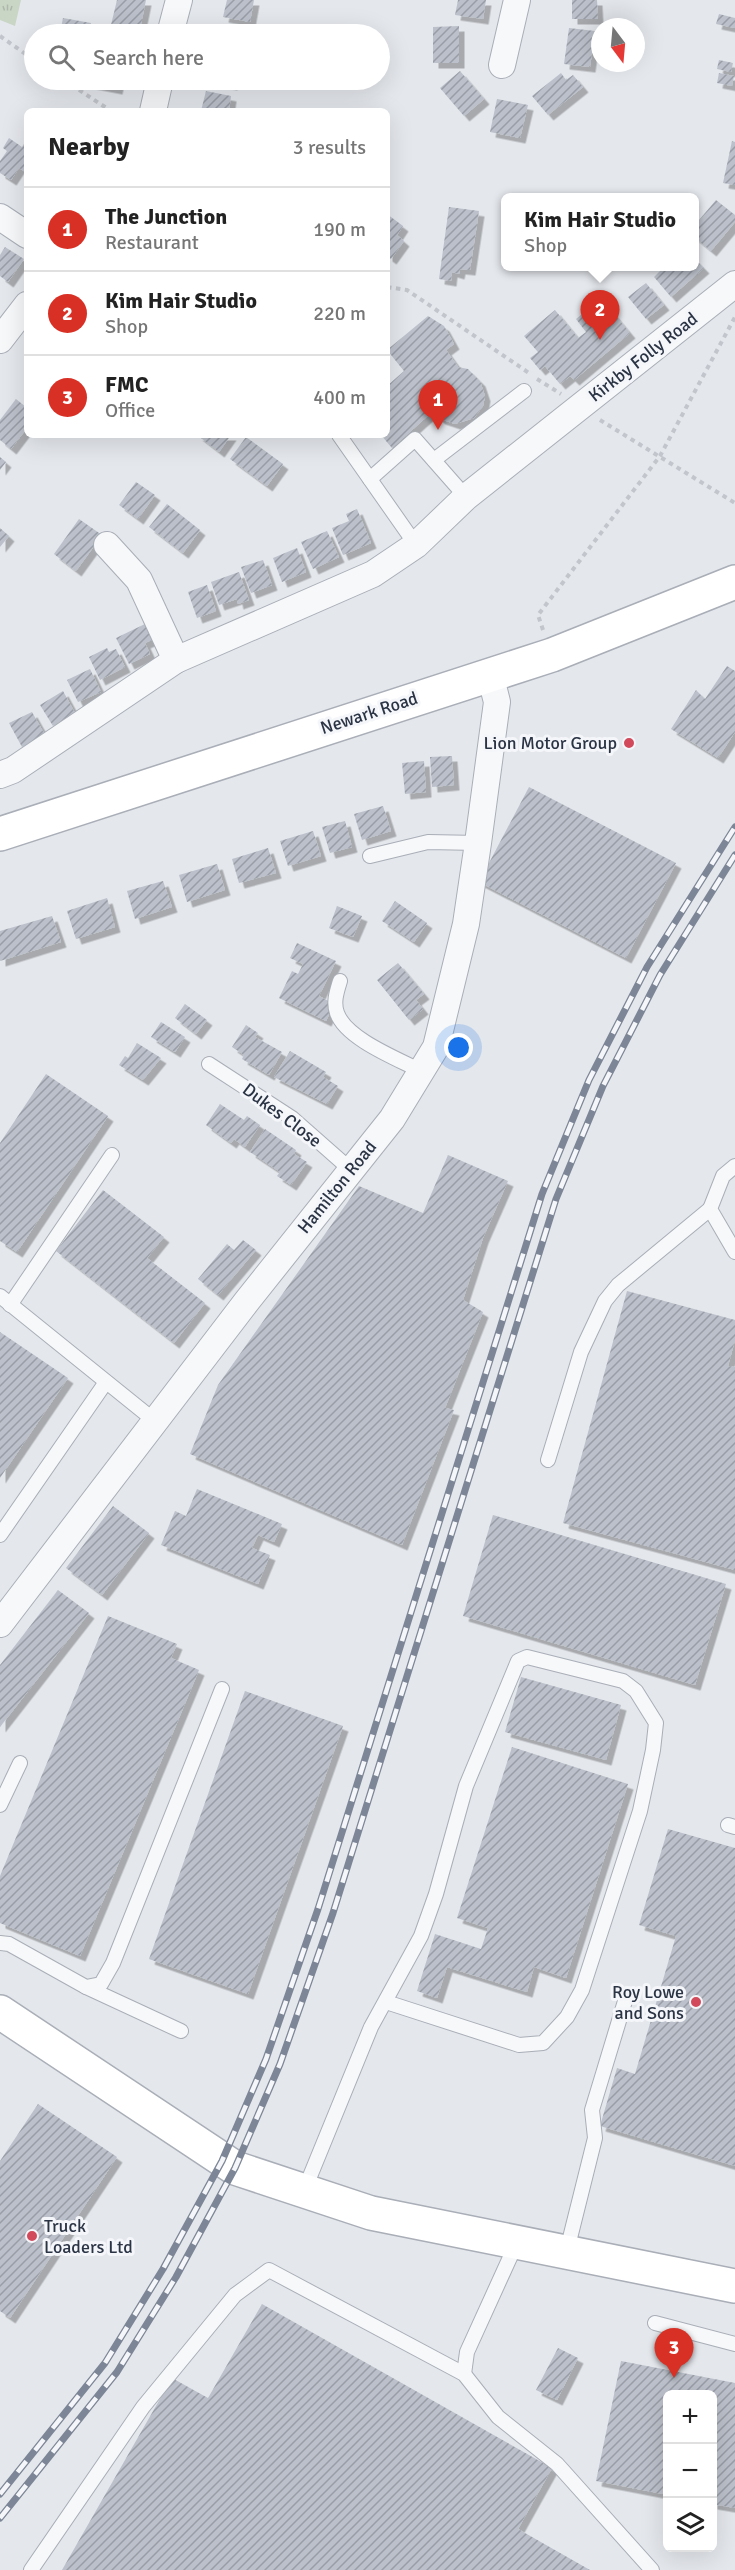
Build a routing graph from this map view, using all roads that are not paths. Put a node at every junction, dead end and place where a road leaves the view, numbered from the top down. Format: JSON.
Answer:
{"nodes":[{"id":1,"x":179,"y":0,"type":"edge"},
{"id":2,"x":517,"y":0,"type":"edge"},
{"id":3,"x":173,"y":24,"type":"edge"},
{"id":4,"x":502,"y":65,"type":"dead end"},
{"id":5,"x":158,"y":90,"type":"edge"},
{"id":6,"x":154,"y":108,"type":"edge"},
{"id":7,"x":0,"y":217,"type":"edge"},
{"id":8,"x":24,"y":233,"type":"edge"},
{"id":9,"x":735,"y":284,"type":"edge"},
{"id":10,"x":24,"y":309,"type":"edge"},
{"id":11,"x":0,"y":340,"type":"edge"},
{"id":12,"x":524,"y":391,"type":"dead end"},
{"id":13,"x":341,"y":438,"type":"edge"},
{"id":14,"x":435,"y":460,"type":"junction"},
{"id":15,"x":370,"y":479,"type":"junction"},
{"id":16,"x":466,"y":497,"type":"junction"},
{"id":17,"x":107,"y":545,"type":"dead end"},
{"id":18,"x":416,"y":545,"type":"junction"},
{"id":19,"x":735,"y":582,"type":"edge"},
{"id":20,"x":176,"y":660,"type":"junction"},
{"id":21,"x":490,"y":674,"type":"junction"},
{"id":22,"x":0,"y":775,"type":"edge"},
{"id":23,"x":0,"y":834,"type":"edge"},
{"id":24,"x":478,"y":843,"type":"junction"},
{"id":25,"x":370,"y":856,"type":"dead end"},
{"id":26,"x":340,"y":981,"type":"dead end"},
{"id":27,"x":209,"y":1064,"type":"dead end"},
{"id":28,"x":421,"y":1071,"type":"junction"},
{"id":29,"x":112,"y":1155,"type":"dead end"},
{"id":30,"x":735,"y":1166,"type":"edge"},
{"id":31,"x":351,"y":1170,"type":"junction"},
{"id":32,"x":710,"y":1209,"type":"junction"},
{"id":33,"x":735,"y":1252,"type":"edge"},
{"id":34,"x":5,"y":1300,"type":"edge"},
{"id":35,"x":106,"y":1382,"type":"junction"},
{"id":36,"x":155,"y":1421,"type":"junction"},
{"id":37,"x":548,"y":1460,"type":"dead end"},
{"id":38,"x":0,"y":1535,"type":"edge"},
{"id":39,"x":0,"y":1624,"type":"edge"},
{"id":40,"x":222,"y":1689,"type":"dead end"},
{"id":41,"x":20,"y":1763,"type":"dead end"},
{"id":42,"x":0,"y":1805,"type":"edge"},
{"id":43,"x":0,"y":1942,"type":"edge"},
{"id":44,"x":86,"y":1987,"type":"junction"},
{"id":45,"x":626,"y":2001,"type":"dead end"},
{"id":46,"x":386,"y":2002,"type":"junction"},
{"id":47,"x":0,"y":2012,"type":"edge"},
{"id":48,"x":181,"y":2031,"type":"dead end"},
{"id":49,"x":304,"y":2191,"type":"junction"},
{"id":50,"x":517,"y":2242,"type":"junction"},
{"id":51,"x":567,"y":2250,"type":"junction"},
{"id":52,"x":735,"y":2286,"type":"edge"},
{"id":53,"x":655,"y":2323,"type":"dead end"},
{"id":54,"x":735,"y":2344,"type":"edge"},
{"id":55,"x":464,"y":2374,"type":"junction"},
{"id":56,"x":31,"y":2570,"type":"edge"},
{"id":57,"x":652,"y":2570,"type":"edge"}],
"edges":[{"from":1,"to":3,"type":"street"},
{"from":2,"to":4,"type":"street"},
{"from":5,"to":6,"type":"street"},
{"from":7,"to":8,"type":"street"},
{"from":9,"to":16,"type":"street","name":"Kirkby Folly Road"},
{"from":10,"to":11,"type":"street"},
{"from":12,"to":14,"type":"lane"},
{"from":13,"to":15,"type":"lane"},
{"from":14,"to":15,"type":"lane"},
{"from":14,"to":16,"type":"lane"},
{"from":15,"to":18,"type":"lane"},
{"from":16,"to":18,"type":"street"},
{"from":17,"to":20,"type":"street"},
{"from":18,"to":20,"type":"street"},
{"from":19,"to":21,"type":"main road","name":"Newark Road"},
{"from":20,"to":22,"type":"street"},
{"from":21,"to":23,"type":"main road","name":"Newark Road"},
{"from":21,"to":24,"type":"street","name":"Hamilton Road"},
{"from":24,"to":25,"type":"lane"},
{"from":24,"to":28,"type":"street","name":"Hamilton Road"},
{"from":26,"to":28,"type":"lane"},
{"from":27,"to":31,"type":"lane","name":"Dukes Close"},
{"from":28,"to":31,"type":"street","name":"Hamilton Road"},
{"from":29,"to":34,"type":"lane"},
{"from":30,"to":32,"type":"lane"},
{"from":31,"to":36,"type":"street","name":"Hamilton Road"},
{"from":32,"to":33,"type":"lane"},
{"from":32,"to":37,"type":"lane"},
{"from":34,"to":35,"type":"lane"},
{"from":35,"to":36,"type":"lane"},
{"from":35,"to":38,"type":"lane"},
{"from":36,"to":39,"type":"street","name":"Hamilton Road"},
{"from":40,"to":44,"type":"lane"},
{"from":41,"to":42,"type":"lane"},
{"from":43,"to":44,"type":"lane"},
{"from":44,"to":48,"type":"lane"},
{"from":45,"to":51,"type":"lane"},
{"from":46,"to":46,"type":"lane"},
{"from":46,"to":49,"type":"lane"},
{"from":47,"to":49,"type":"main road"},
{"from":49,"to":50,"type":"main road"},
{"from":50,"to":51,"type":"main road"},
{"from":50,"to":55,"type":"lane"},
{"from":51,"to":52,"type":"main road"},
{"from":53,"to":54,"type":"lane"},
{"from":55,"to":56,"type":"lane"},
{"from":55,"to":57,"type":"lane"}]}
